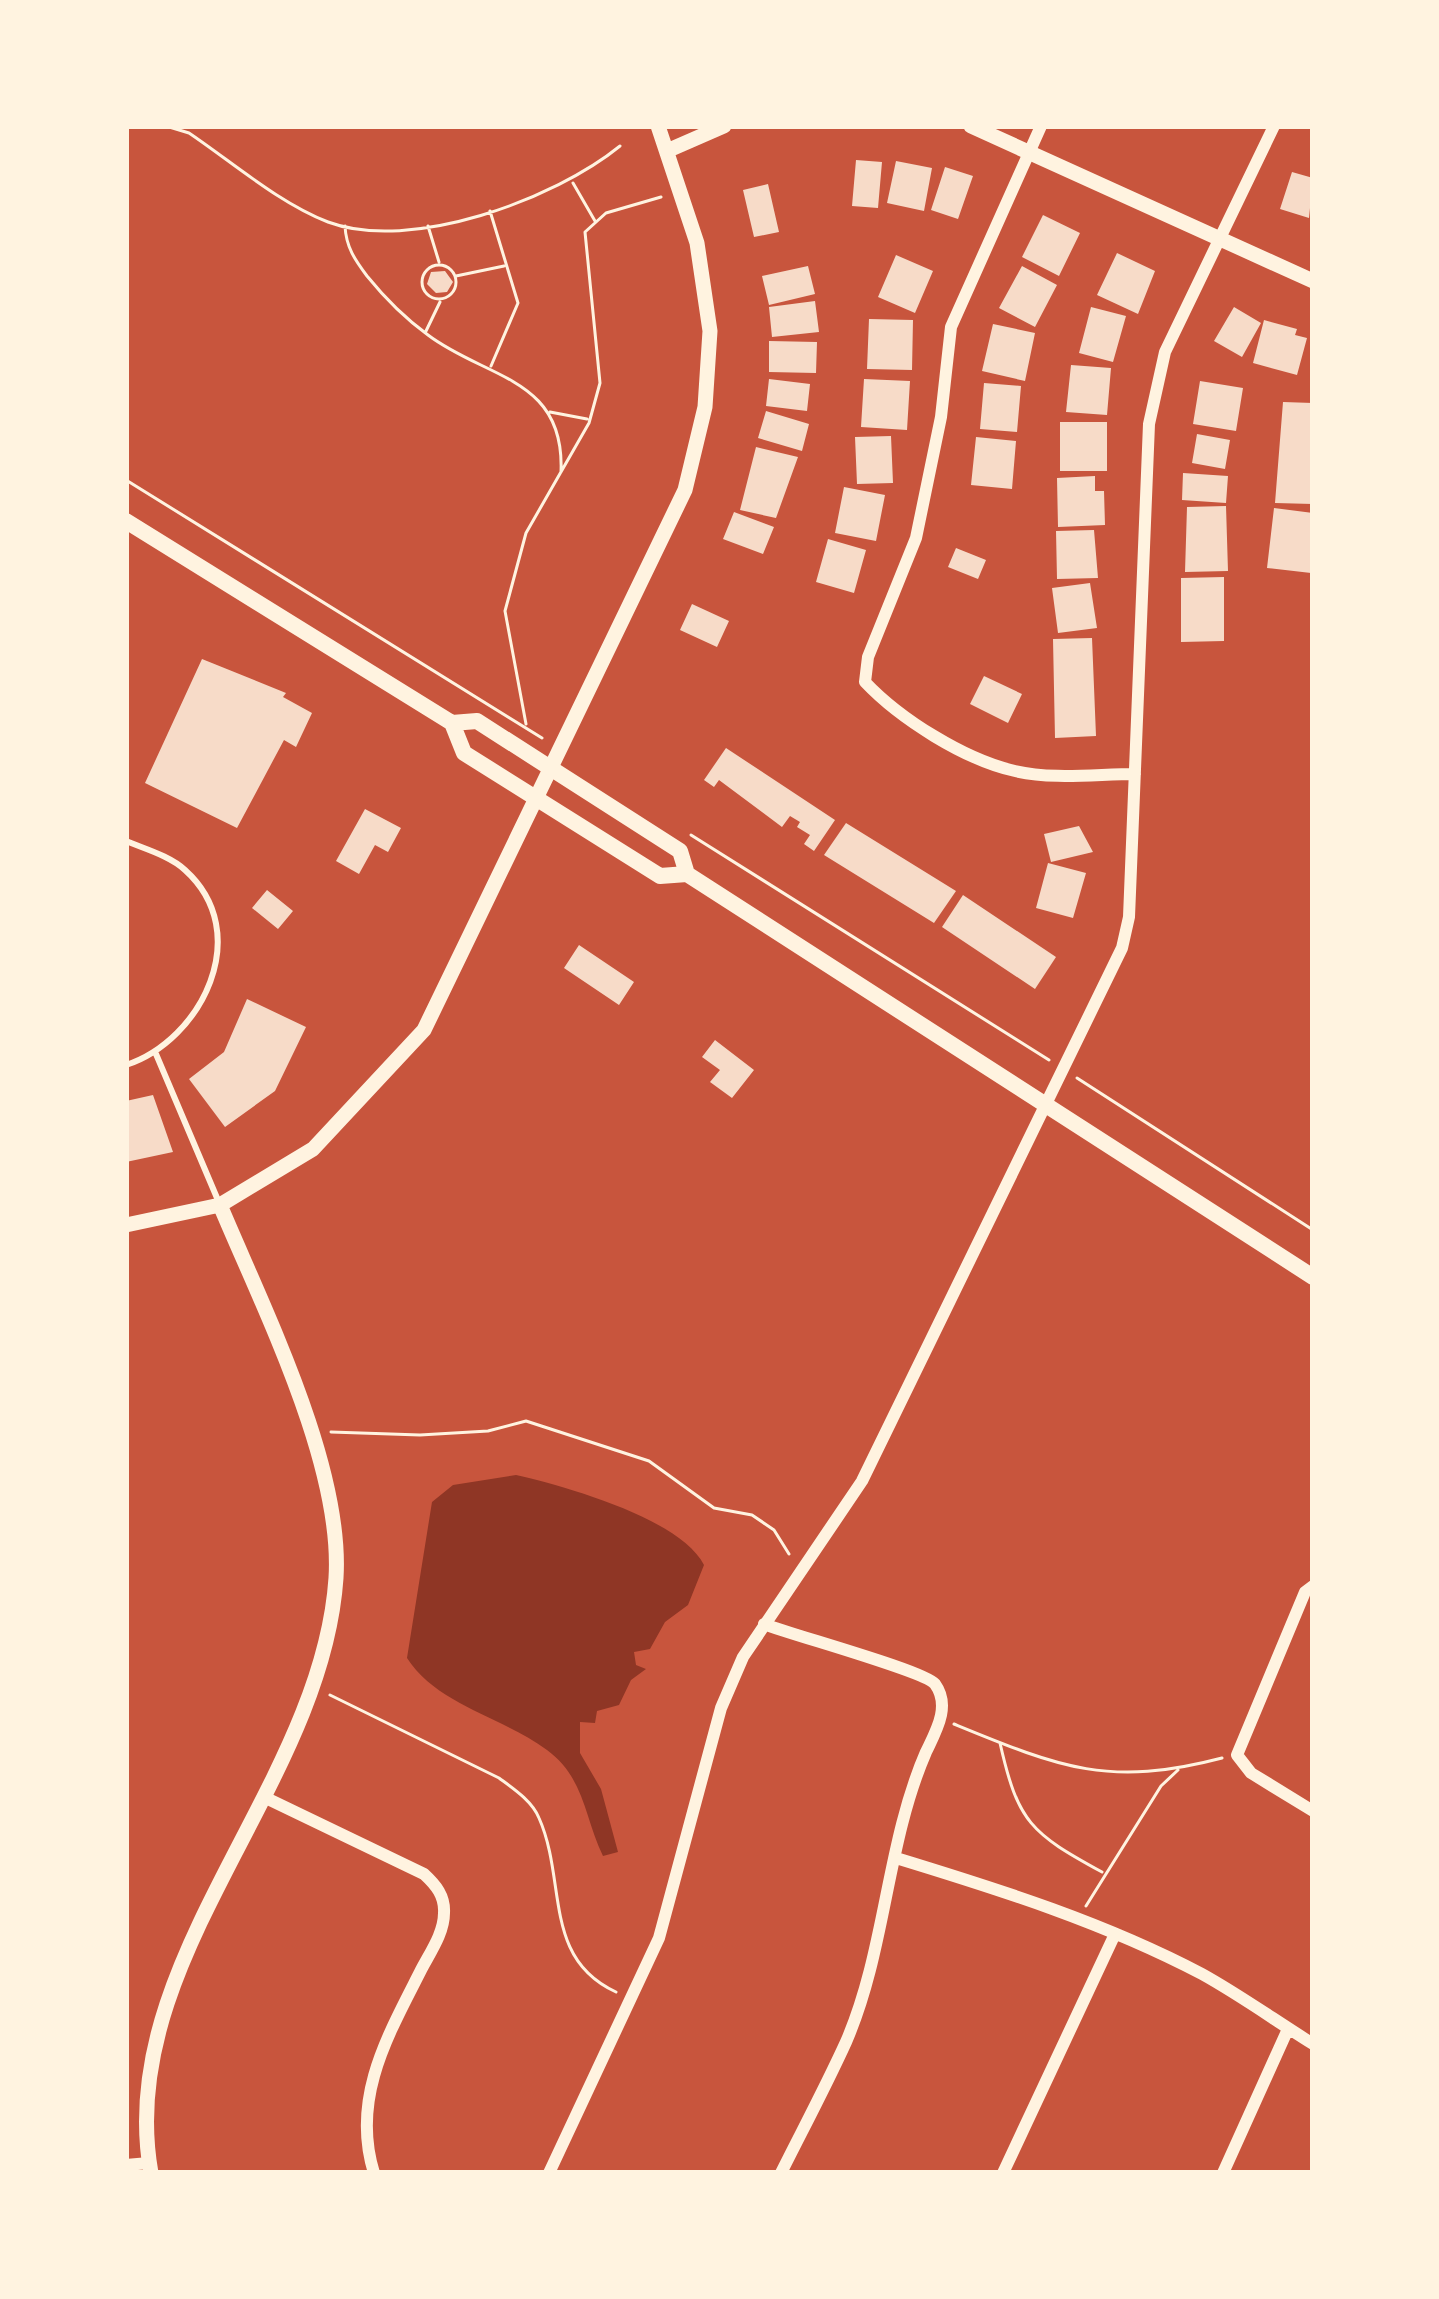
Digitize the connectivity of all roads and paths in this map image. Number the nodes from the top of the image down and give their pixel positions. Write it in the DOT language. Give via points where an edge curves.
graph roads {
  1 [pos="166,126"];
  2 [pos="658,126"];
  3 [pos="724,126"];
  4 [pos="971,126"];
  5 [pos="1041,126"];
  6 [pos="1274,126"];
  7 [pos="185,129"];
  8 [pos="620,146"];
  9 [pos="1030,149"];
  10 [pos="669,150"];
  11 [pos="572,181"];
  12 [pos="681,192"];
  13 [pos="490,209"];
  14 [pos="596,223"];
  15 [pos="428,224"];
  16 [pos="345,226"];
  17 [pos="1220,241"];
  18 [pos="440,264"];
  19 [pos="506,265"];
  20 [pos="456,277"];
  21 [pos="1313,281"];
  22 [pos="441,299"];
  23 [pos="426,333"];
  24 [pos="490,368"];
  25 [pos="548,412"];
  26 [pos="590,418"];
  27 [pos="560,474"];
  28 [pos="126,480"];
  29 [pos="126,521"];
  30 [pos="452,723"];
  31 [pos="526,725"];
  32 [pos="554,758"];
  33 [pos="1136,774"];
  34 [pos="535,798"];
  35 [pos="682,829"];
  36 [pos="126,841"];
  37 [pos="687,874"];
  38 [pos="156,1054"];
  39 [pos="126,1065"];
  40 [pos="1064,1070"];
  41 [pos="1047,1103"];
  42 [pos="220,1205"];
  43 [pos="126,1225"];
  44 [pos="1313,1230"];
  45 [pos="1313,1277"];
  46 [pos="311,1432"];
  47 [pos="800,1570"];
  48 [pos="1313,1586"];
  49 [pos="764,1624"];
  50 [pos="310,1685"];
  51 [pos="941,1719"];
  52 [pos="1000,1743"];
  53 [pos="1237,1754"];
  54 [pos="1180,1769"];
  55 [pos="266,1798"];
  56 [pos="1313,1811"];
  57 [pos="896,1858"];
  58 [pos="1103,1873"];
  59 [pos="1079,1918"];
  60 [pos="1115,1934"];
  61 [pos="634,2000"];
  62 [pos="1288,2029"];
  63 [pos="1313,2044"];
  64 [pos="126,2165"];
  65 [pos="150,2168"];
  66 [pos="374,2173"];
  67 [pos="549,2173"];
  68 [pos="781,2173"];
  69 [pos="1003,2173"];
  70 [pos="1223,2173"];
  1 -- 7 [label="path"];
  2 -- 10 [label="street"];
  3 -- 10 [label="street"];
  4 -- 9 [label="street"];
  5 -- 9 [label="street"];
  6 -- 17 [label="street"];
  7 -- 16 [label="path"];
  8 -- 11 [label="path"];
  9 -- 17 [label="street"];
  9 -- 33 [label="street" via="951,327 916,538 865,682 984,761 1030,774"];
  10 -- 12 [label="street"];
  11 -- 13 [label="path"];
  11 -- 14 [label="path"];
  12 -- 14 [label="path" via="605,213"];
  12 -- 32 [label="street" via="710,332 705,407 685,490"];
  13 -- 15 [label="path"];
  13 -- 19 [label="path"];
  14 -- 26 [label="path" via="585,232 600,383"];
  15 -- 16 [label="path"];
  15 -- 18 [label="path"];
  16 -- 23 [label="path" via="359,265"];
  17 -- 21 [label="street"];
  17 -- 33 [label="street" via="1165,352 1149,424"];
  18 -- 20 [label="path"];
  18 -- 22 [label="path" via="421,282"];
  19 -- 20 [label="path"];
  19 -- 24 [label="path" via="518,303"];
  20 -- 22 [label="path" via="452,294"];
  22 -- 23 [label="path"];
  23 -- 24 [label="path"];
  24 -- 25 [label="path"];
  25 -- 26 [label="path"];
  25 -- 27 [label="path" via="560,435"];
  26 -- 27 [label="path"];
  27 -- 31 [label="path" via="526,533 505,611"];
  28 -- 31 [label="path"];
  29 -- 30 [label="main road"];
  30 -- 32 [label="main road" via="478,721"];
  30 -- 34 [label="main road" via="464,753"];
  31 -- 32 [label="path"];
  32 -- 34 [label="street"];
  32 -- 37 [label="main road" via="680,851"];
  33 -- 40 [label="street" via="1130,917"];
  34 -- 37 [label="main road" via="660,876"];
  34 -- 42 [label="street" via="424,1030 313,1149"];
  35 -- 40 [label="path"];
  36 -- 38 [label="lane" via="190,874 218,938 203,1000"];
  37 -- 41 [label="main road"];
  38 -- 39 [label="lane"];
  38 -- 42 [label="lane"];
  40 -- 41 [label="street"];
  40 -- 44 [label="path"];
  41 -- 45 [label="main road"];
  41 -- 47 [label="street" via="908,1395 862,1481"];
  42 -- 43 [label="street"];
  42 -- 46 [label="street"];
  46 -- 47 [label="path" via="420,1435 526,1421 604,1442 649,1461 714,1508 752,1515 774,1530"];
  46 -- 50 [label="street" via="335,1535 336,1582"];
  47 -- 49 [label="street"];
  48 -- 53 [label="street"];
  49 -- 51 [label="street" via="932,1679"];
  49 -- 61 [label="street" via="721,1708 665,1919"];
  50 -- 55 [label="street"];
  50 -- 61 [label="path" via="522,1795 538,1814 560,1928 577,1964"];
  51 -- 52 [label="path"];
  51 -- 57 [label="street" via="914,1779"];
  52 -- 54 [label="path" via="1115,1776"];
  52 -- 58 [label="path" via="1014,1803 1048,1842"];
  53 -- 54 [label="path"];
  53 -- 56 [label="street" via="1251,1773"];
  54 -- 58 [label="path"];
  55 -- 65 [label="street" via="159,2019 150,2068"];
  55 -- 66 [label="street" via="424,1874 442,1895 442,1928 388,2033 366,2099"];
  57 -- 59 [label="street"];
  57 -- 68 [label="street" via="848,2039"];
  58 -- 59 [label="path"];
  59 -- 60 [label="street"];
  60 -- 62 [label="street" via="1203,1975"];
  60 -- 69 [label="street"];
  61 -- 67 [label="street"];
  62 -- 63 [label="street"];
  62 -- 70 [label="street"];
  64 -- 65 [label="street"];
}
